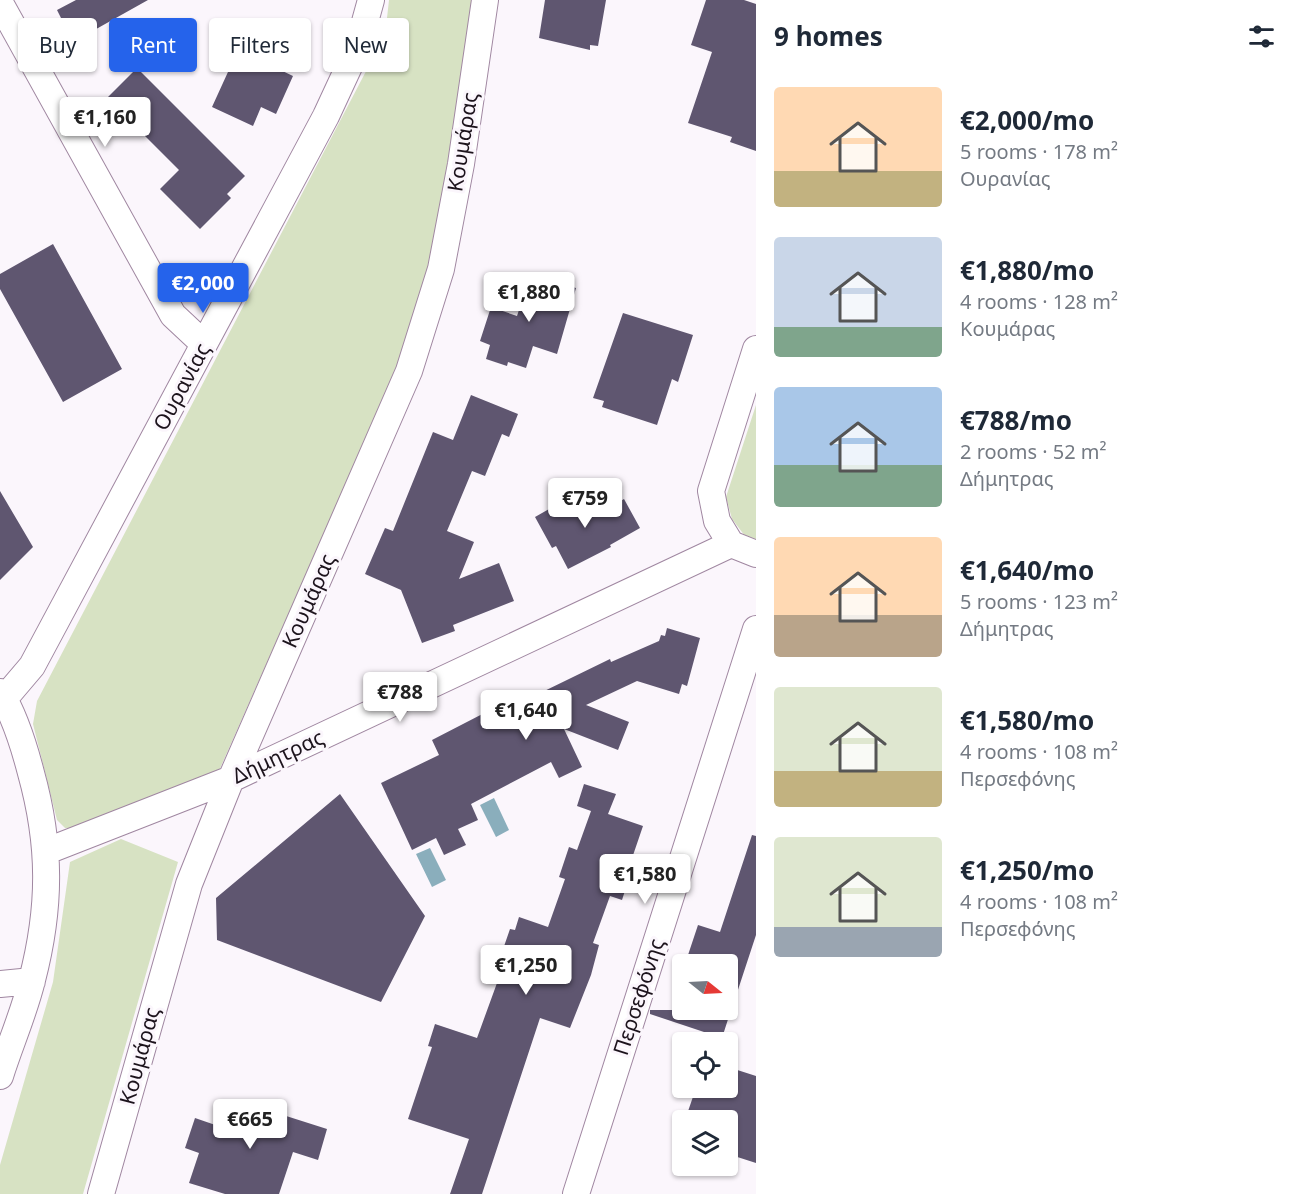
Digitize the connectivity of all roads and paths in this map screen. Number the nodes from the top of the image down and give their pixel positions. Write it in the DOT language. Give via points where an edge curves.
graph roads {
  1 [pos="371,0"];
  2 [pos="485,0"];
  3 [pos="0,3"];
  4 [pos="204,344"];
  5 [pos="756,349"];
  6 [pos="731,544"];
  7 [pos="756,554"];
  8 [pos="756,629"];
  9 [pos="2,695"];
  10 [pos="231,779"];
  11 [pos="47,851"];
  12 [pos="32,981"];
  13 [pos="0,984"];
  14 [pos="0,1076"];
  15 [pos="101,1194"];
  16 [pos="576,1194"];
  1 -- 4 [label="street, Ουρανίας" via="358,47 326,116"];
  2 -- 10 [label="street, Κουμάρας" via="441,268 409,371"];
  3 -- 4 [label="street" via="173,315"];
  4 -- 9 [label="street, Ουρανίας" via="32,666"];
  5 -- 6 [label="street" via="711,491 717,521"];
  6 -- 7 [label="street"];
  6 -- 10 [label="street, Δήμητρας"];
  8 -- 16 [label="street, Περσεφόνης"];
  9 -- 11 [label="street" via="27,759"];
  10 -- 11 [label="street, Δήμητρας"];
  10 -- 15 [label="street, Κουμάρας" via="189,884"];
  11 -- 12 [label="street" via="47,910"];
  12 -- 13 [label="street"];
  12 -- 14 [label="street"];
}
